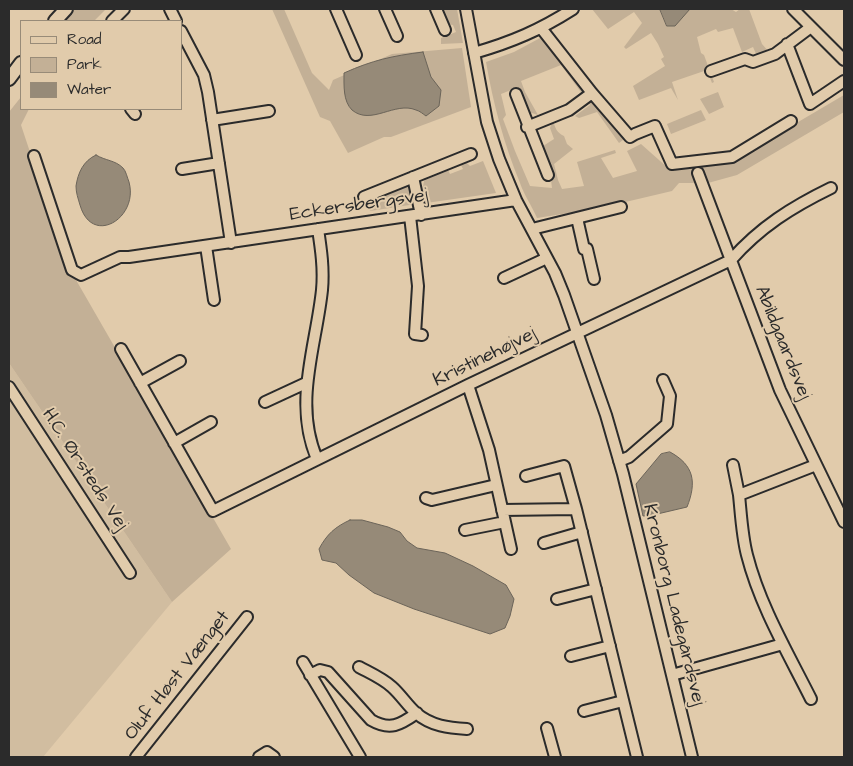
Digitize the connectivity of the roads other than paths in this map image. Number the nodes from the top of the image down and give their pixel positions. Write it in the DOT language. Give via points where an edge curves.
graph roads {
  1 [pos="66,9"];
  2 [pos="124,9"];
  3 [pos="336,9"];
  4 [pos="385,9"];
  5 [pos="436,9"];
  6 [pos="466,9"];
  7 [pos="573,9"];
  8 [pos="793,9"];
  9 [pos="56,20"];
  10 [pos="113,20"];
  11 [pos="811,27"];
  12 [pos="541,28"];
  13 [pos="445,30"];
  14 [pos="182,33"];
  15 [pos="396,36"];
  16 [pos="788,44"];
  17 [pos="474,53"];
  18 [pos="356,55"];
  19 [pos="844,60"];
  20 [pos="20,64"];
  21 [pos="711,70"];
  22 [pos="9,79"];
  23 [pos="844,81"];
  24 [pos="592,93"];
  25 [pos="516,94"];
  26 [pos="269,111"];
  27 [pos="212,120"];
  28 [pos="791,121"];
  29 [pos="528,126"];
  30 [pos="471,154"];
  31 [pos="34,156"];
  32 [pos="219,163"];
  33 [pos="182,169"];
  34 [pos="698,173"];
  35 [pos="548,175"];
  36 [pos="413,177"];
  37 [pos="831,188"];
  38 [pos="364,197"];
  39 [pos="516,200"];
  40 [pos="621,207"];
  41 [pos="416,216"];
  42 [pos="577,218"];
  43 [pos="318,229"];
  44 [pos="532,229"];
  45 [pos="231,243"];
  46 [pos="206,246"];
  47 [pos="547,258"];
  48 [pos="731,260"];
  49 [pos="504,278"];
  50 [pos="594,279"];
  51 [pos="214,300"];
  52 [pos="578,333"];
  53 [pos="422,335"];
  54 [pos="121,349"];
  55 [pos="180,360"];
  56 [pos="663,380"];
  57 [pos="140,383"];
  58 [pos="306,383"];
  59 [pos="468,385"];
  60 [pos="9,387"];
  61 [pos="265,402"];
  62 [pos="211,422"];
  63 [pos="174,443"];
  64 [pos="318,459"];
  65 [pos="620,461"];
  66 [pos="733,465"];
  67 [pos="816,465"];
  68 [pos="526,476"];
  69 [pos="496,485"];
  70 [pos="739,494"];
  71 [pos="426,498"];
  72 [pos="576,508"];
  73 [pos="502,510"];
  74 [pos="505,522"];
  75 [pos="844,522"];
  76 [pos="465,530"];
  77 [pos="582,532"];
  78 [pos="544,543"];
  79 [pos="511,549"];
  80 [pos="130,573"];
  81 [pos="596,589"];
  82 [pos="557,599"];
  83 [pos="247,617"];
  84 [pos="783,644"];
  85 [pos="610,646"];
  86 [pos="571,656"];
  87 [pos="303,662"];
  88 [pos="358,667"];
  89 [pos="310,675"];
  90 [pos="672,675"];
  91 [pos="811,699"];
  92 [pos="624,701"];
  93 [pos="584,711"];
  94 [pos="417,713"];
  95 [pos="547,728"];
  96 [pos="467,729"];
  97 [pos="136,757"];
  98 [pos="360,757"];
  99 [pos="555,757"];
  100 [pos="637,757"];
  101 [pos="692,757"];
  1 -- 9 [label="main road"];
  2 -- 10 [label="street"];
  3 -- 18 [label="street"];
  4 -- 15 [label="street"];
  5 -- 13 [label="street"];
  6 -- 17 [label="street, Kronborg Ladegårdsvej"];
  7 -- 12 [label="street"];
  8 -- 11 [label="street"];
  11 -- 16 [label="street"];
  11 -- 19 [label="street"];
  12 -- 17 [label="street" via="512,42"];
  12 -- 24 [label="street"];
  14 -- 27 [label="street" via="204,75"];
  16 -- 21 [label="street" via="775,54 753,62 745,58"];
  16 -- 23 [label="street" via="810,104"];
  17 -- 39 [label="street, Kronborg Ladegårdsvej" via="487,122 498,159"];
  20 -- 22 [label="main road"];
  24 -- 28 [label="street" via="630,137 655,126 672,164 732,157"];
  24 -- 29 [label="street" via="569,110"];
  25 -- 29 [label="street"];
  26 -- 27 [label="street"];
  27 -- 32 [label="street"];
  29 -- 35 [label="street"];
  30 -- 36 [label="street"];
  31 -- 46 [label="street, Eckersbergsvej" via="72,270 81,275 120,257"];
  32 -- 33 [label="street"];
  32 -- 45 [label="street"];
  34 -- 48 [label="street, Abildgaardsvej"];
  36 -- 38 [label="street"];
  36 -- 41 [label="street"];
  37 -- 48 [label="street, Kristinehøjvej" via="773,221 748,240"];
  39 -- 41 [label="street, Eckersbergsvej"];
  39 -- 44 [label="street, Kronborg Ladegårdsvej"];
  40 -- 42 [label="street"];
  41 -- 43 [label="street, Eckersbergsvej"];
  41 -- 53 [label="street" via="418,286 415,334"];
  42 -- 44 [label="street"];
  42 -- 50 [label="street"];
  43 -- 45 [label="street, Eckersbergsvej"];
  43 -- 58 [label="street" via="322,288"];
  44 -- 47 [label="street, Kronborg Ladegårdsvej"];
  45 -- 46 [label="street, Eckersbergsvej"];
  46 -- 51 [label="street"];
  47 -- 49 [label="street"];
  47 -- 52 [label="street, Kronborg Ladegårdsvej"];
  48 -- 52 [label="street, Kristinehøjvej"];
  48 -- 67 [label="street, Abildgaardsvej" via="780,390"];
  52 -- 59 [label="street, Kristinehøjvej"];
  52 -- 65 [label="street, Kronborg Ladegårdsvej"];
  54 -- 57 [label="street, Kristinehøjvej"];
  55 -- 57 [label="street"];
  56 -- 65 [label="street" via="670,396 667,424 629,458"];
  57 -- 63 [label="street, Kristinehøjvej"];
  58 -- 61 [label="street"];
  58 -- 64 [label="street" via="308,429"];
  59 -- 64 [label="street, Kristinehøjvej"];
  59 -- 69 [label="street" via="489,450"];
  60 -- 80 [label="street, H.C. Ørsteds Vej"];
  62 -- 63 [label="street"];
  63 -- 64 [label="street, Kristinehøjvej" via="213,511"];
  65 -- 90 [label="street, Kronborg Ladegårdsvej"];
  66 -- 70 [label="street"];
  67 -- 70 [label="street"];
  67 -- 75 [label="street, Abildgaardsvej"];
  68 -- 72 [label="street" via="564,466"];
  69 -- 71 [label="street" via="432,500"];
  69 -- 73 [label="street"];
  70 -- 84 [label="street" via="746,554"];
  72 -- 73 [label="street"];
  72 -- 77 [label="street"];
  73 -- 74 [label="street"];
  74 -- 76 [label="street"];
  74 -- 79 [label="street"];
  77 -- 78 [label="street"];
  77 -- 81 [label="street"];
  81 -- 82 [label="street"];
  81 -- 85 [label="street"];
  83 -- 97 [label="street, Oluf Høst Vænget"];
  84 -- 90 [label="street"];
  84 -- 91 [label="street"];
  85 -- 86 [label="street"];
  85 -- 92 [label="street"];
  87 -- 89 [label="street"];
  88 -- 94 [label="street" via="392,687"];
  89 -- 94 [label="street" via="320,670 328,672 371,720 380,725 398,725"];
  89 -- 98 [label="street"];
  90 -- 101 [label="street, Kronborg Ladegårdsvej"];
  92 -- 93 [label="street"];
  92 -- 100 [label="street"];
  94 -- 96 [label="street" via="434,724"];
  95 -- 99 [label="street"];
}
